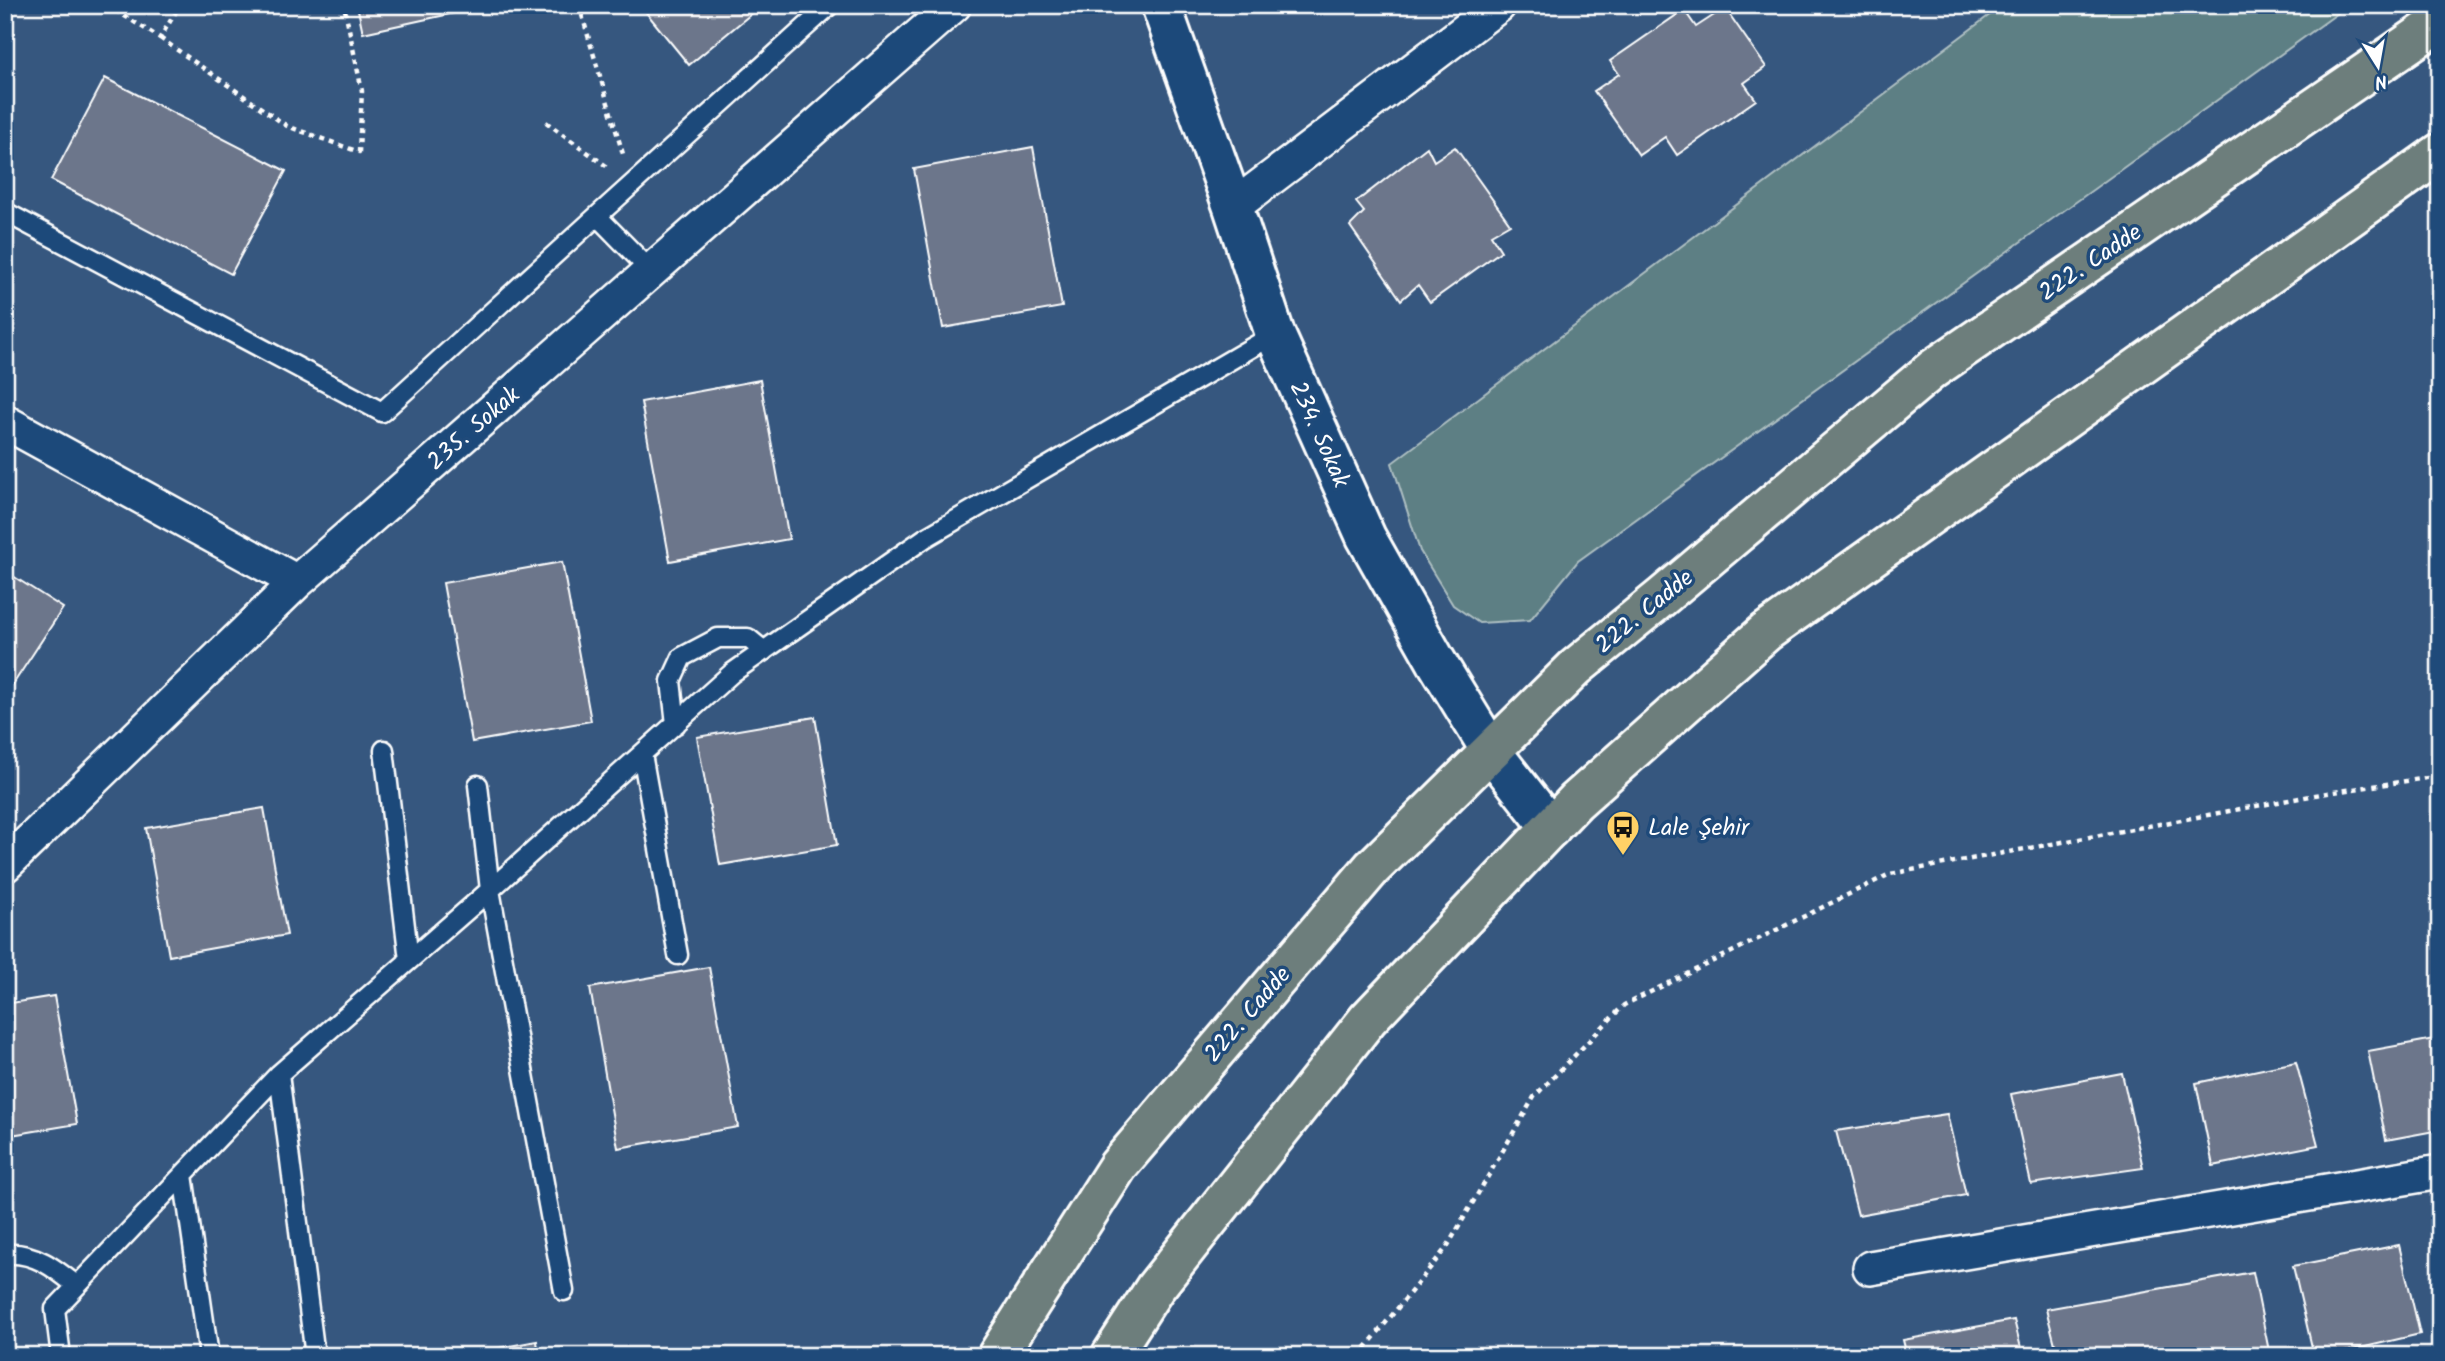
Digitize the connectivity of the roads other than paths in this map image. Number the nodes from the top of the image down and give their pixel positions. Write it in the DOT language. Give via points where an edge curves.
graph roads {
  1 [pos="830,5"];
  2 [pos="954,5"];
  3 [pos="1161,5"];
  4 [pos="1499,5"];
  5 [pos="2440,22"];
  6 [pos="2440,153"];
  7 [pos="1233,207"];
  8 [pos="5,212"];
  9 [pos="597,216"];
  10 [pos="651,271"];
  11 [pos="1275,334"];
  12 [pos="5,422"];
  13 [pos="297,582"];
  14 [pos="764,651"];
  15 [pos="676,724"];
  16 [pos="384,750"];
  17 [pos="1491,751"];
  18 [pos="642,754"];
  19 [pos="478,785"];
  20 [pos="1551,828"];
  21 [pos="5,865"];
  22 [pos="490,890"];
  23 [pos="678,955"];
  24 [pos="409,960"];
  25 [pos="279,1074"];
  26 [pos="2440,1172"];
  27 [pos="183,1175"];
  28 [pos="5,1254"];
  29 [pos="1870,1268"];
  30 [pos="77,1286"];
  31 [pos="564,1291"];
  32 [pos="61,1356"];
  33 [pos="209,1356"];
  34 [pos="314,1356"];
  35 [pos="997,1356"];
  36 [pos="1111,1356"];
  1 -- 9 [label="lane"];
  2 -- 10 [label="street, 235. Sokak"];
  3 -- 7 [label="street, 234. Sokak"];
  4 -- 7 [label="street"];
  5 -- 17 [label="main road, 222. Cadde" via="1933,369 1576,667"];
  6 -- 20 [label="main road" via="1766,632"];
  7 -- 11 [label="street, 234. Sokak"];
  8 -- 9 [label="lane" via="382,412"];
  9 -- 10 [label="lane"];
  10 -- 13 [label="street, 235. Sokak"];
  11 -- 14 [label="lane" via="925,538"];
  11 -- 17 [label="street, 234. Sokak" via="1366,537"];
  12 -- 13 [label="street"];
  13 -- 21 [label="street, 235. Sokak"];
  14 -- 15 [label="lane"];
  14 -- 15 [label="lane" via="748,638 719,638 682,657 671,681"];
  15 -- 18 [label="lane"];
  16 -- 24 [label="lane"];
  17 -- 20 [label="street, 234. Sokak"];
  17 -- 35 [label="main road, 222. Cadde" via="1373,868 1118,1166"];
  18 -- 22 [label="lane"];
  18 -- 23 [label="lane"];
  19 -- 22 [label="lane"];
  20 -- 36 [label="main road" via="1368,1019 1155,1288"];
  22 -- 24 [label="lane"];
  22 -- 31 [label="lane"];
  24 -- 25 [label="lane"];
  25 -- 27 [label="lane"];
  25 -- 34 [label="lane"];
  26 -- 29 [label="street"];
  27 -- 30 [label="lane"];
  27 -- 33 [label="lane"];
  28 -- 30 [label="lane" via="20,1253 50,1265"];
  30 -- 32 [label="lane" via="55,1309"];
}
